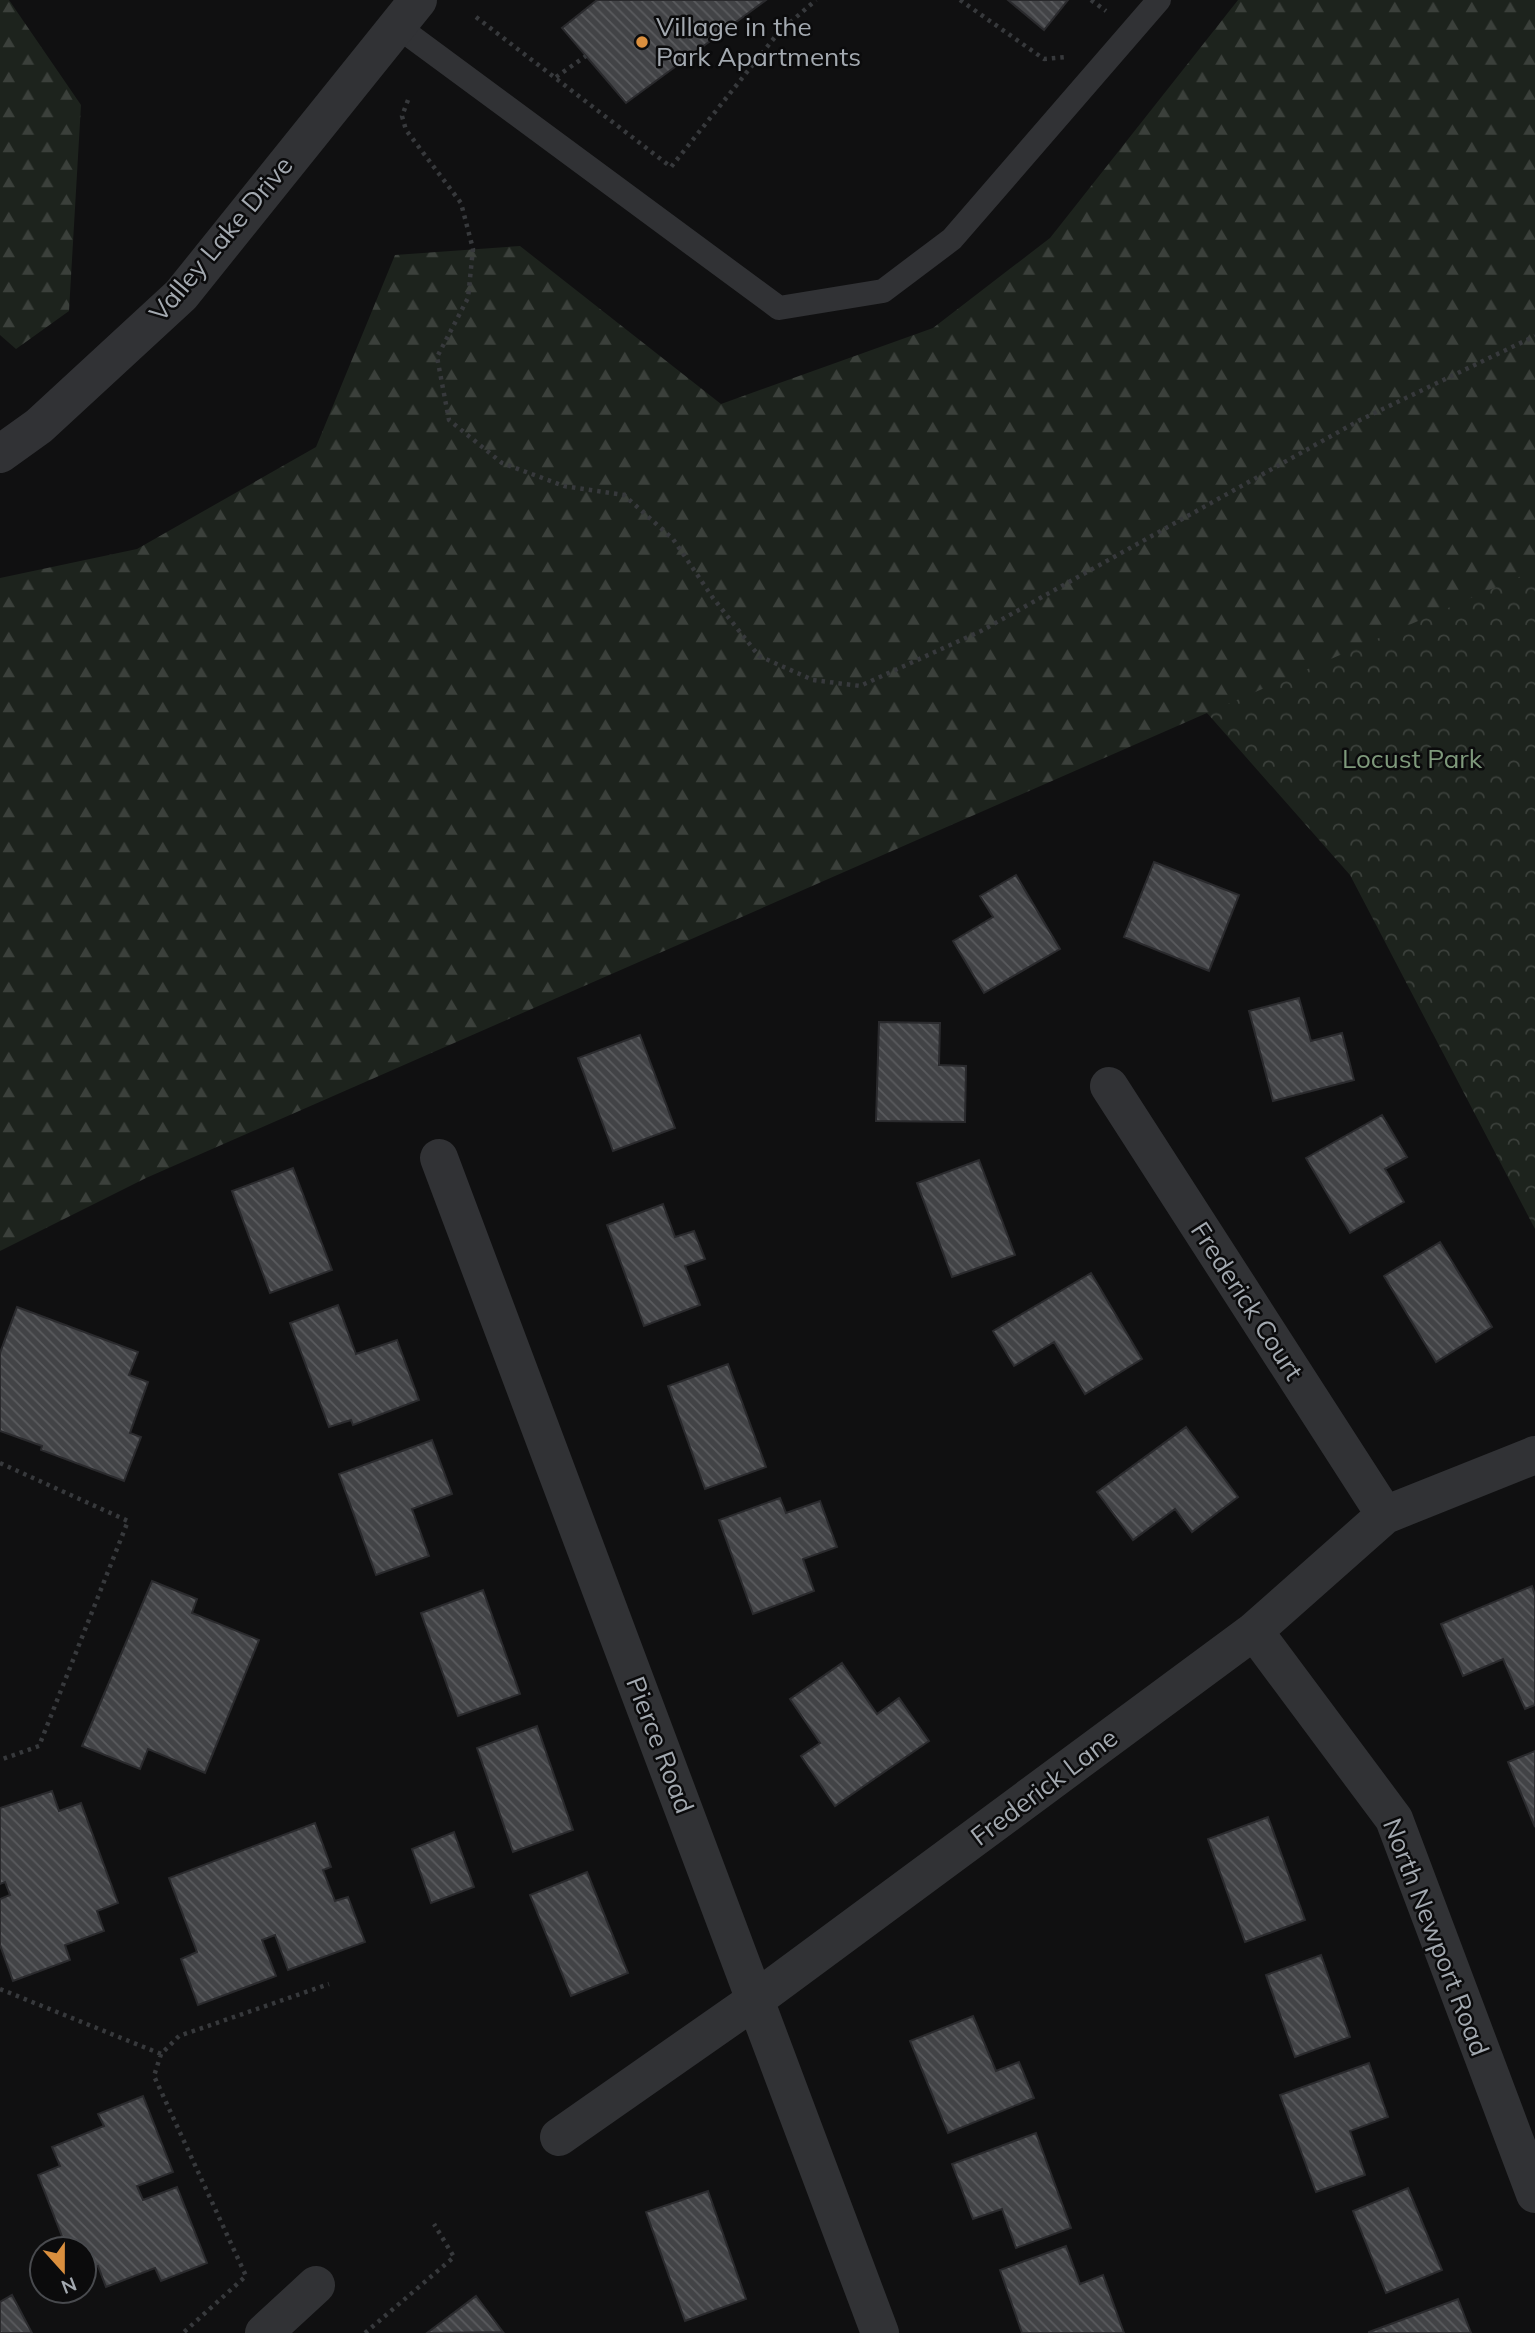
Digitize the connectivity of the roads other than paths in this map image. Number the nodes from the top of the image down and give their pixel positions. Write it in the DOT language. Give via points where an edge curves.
graph roads {
  1 [pos="1159,0"];
  2 [pos="407,13"];
  3 [pos="0,454"];
  4 [pos="1109,1086"];
  5 [pos="439,1158"];
  6 [pos="1535,1455"];
  7 [pos="1385,1515"];
  8 [pos="1254,1631"];
  9 [pos="755,2000"];
  10 [pos="559,2137"];
  11 [pos="1535,2194"];
  12 [pos="316,2285"];
  13 [pos="264,2333"];
  14 [pos="880,2333"];
  1 -- 2 [label="lane" via="952,239 883,291 779,308"];
  2 -- 3 [label="street, Valley Lake Drive" via="181,295 39,426"];
  4 -- 7 [label="street, Frederick Court"];
  5 -- 9 [label="street, Pierce Road"];
  6 -- 7 [label="street, Frederick Lane"];
  7 -- 8 [label="street, Frederick Lane"];
  8 -- 9 [label="street, Frederick Lane"];
  8 -- 11 [label="street, North Newport Road" via="1394,1819"];
  9 -- 10 [label="street, Frederick Lane"];
  9 -- 14 [label="street, Pierce Road"];
  12 -- 13 [label="street"];
}
